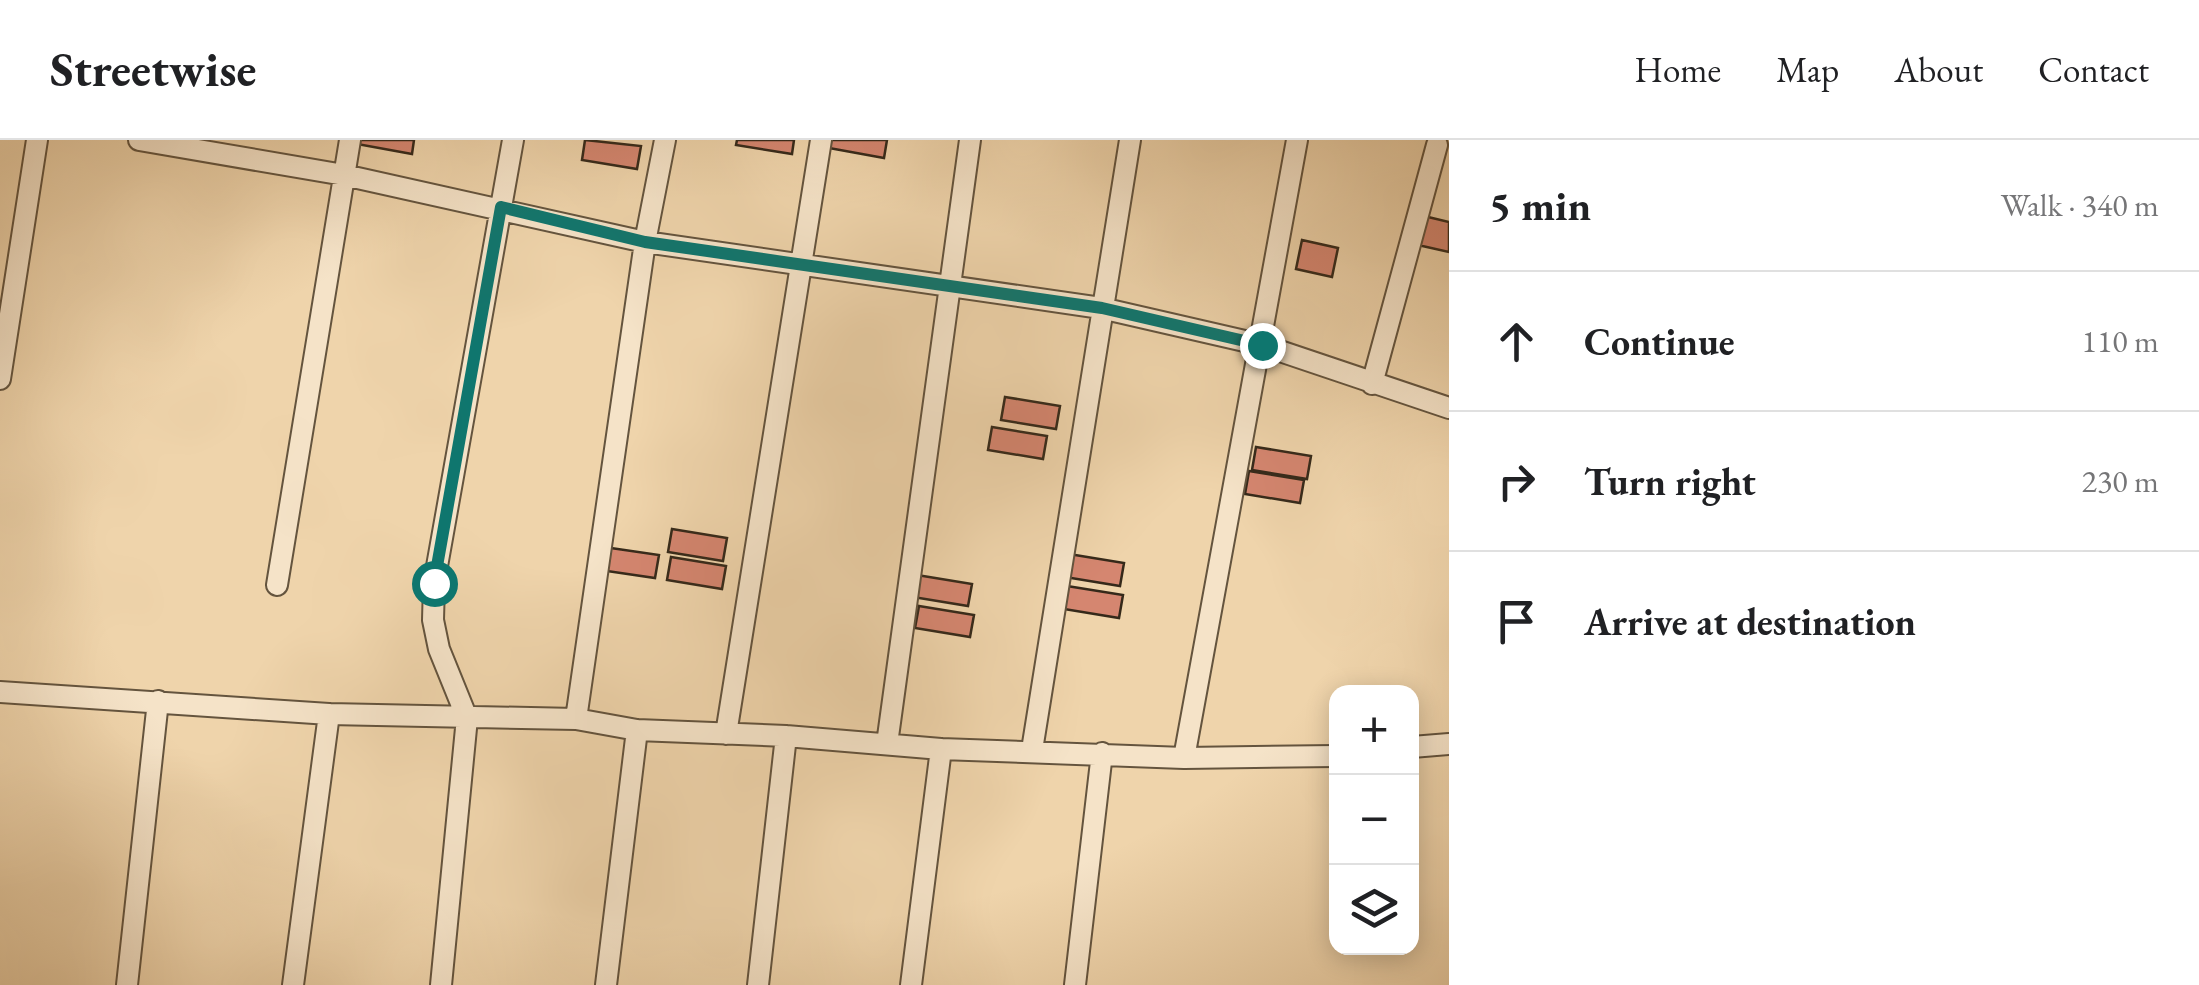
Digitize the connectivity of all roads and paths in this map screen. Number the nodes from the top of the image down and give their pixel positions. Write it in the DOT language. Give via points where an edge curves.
graph roads {
  1 [pos="37,140"];
  2 [pos="138,140"];
  3 [pos="350,140"];
  4 [pos="513,140"];
  5 [pos="665,140"];
  6 [pos="821,140"];
  7 [pos="970,140"];
  8 [pos="1130,140"];
  9 [pos="1297,140"];
  10 [pos="1436,145"];
  11 [pos="344,175"];
  12 [pos="501,207"];
  13 [pos="645,242"];
  14 [pos="798,267"];
  15 [pos="950,285"];
  16 [pos="1102,308"];
  17 [pos="1262,345"];
  18 [pos="0,380"];
  19 [pos="1372,384"];
  20 [pos="1449,408"];
  21 [pos="277,585"];
  22 [pos="0,692"];
  23 [pos="158,701"];
  24 [pos="329,714"];
  25 [pos="467,718"];
  26 [pos="576,719"];
  27 [pos="637,730"];
  28 [pos="726,734"];
  29 [pos="786,736"];
  30 [pos="886,744"];
  31 [pos="1449,744"];
  32 [pos="1419,746"];
  33 [pos="941,749"];
  34 [pos="1032,750"];
  35 [pos="1102,754"];
  36 [pos="1329,756"];
  37 [pos="1184,758"];
  38 [pos="127,985"];
  39 [pos="293,985"];
  40 [pos="441,985"];
  41 [pos="606,985"];
  42 [pos="758,985"];
  43 [pos="912,985"];
  44 [pos="1075,985"];
  1 -- 18 [label="street"];
  2 -- 11 [label="street"];
  3 -- 11 [label="street"];
  4 -- 12 [label="street"];
  5 -- 13 [label="street"];
  6 -- 14 [label="street"];
  7 -- 15 [label="street"];
  8 -- 16 [label="street"];
  9 -- 17 [label="street"];
  10 -- 19 [label="street"];
  11 -- 12 [label="street"];
  11 -- 21 [label="street"];
  12 -- 13 [label="street"];
  12 -- 25 [label="street" via="434,583 439,649"];
  13 -- 14 [label="street"];
  13 -- 26 [label="street"];
  14 -- 15 [label="street"];
  14 -- 28 [label="street"];
  15 -- 16 [label="street"];
  15 -- 30 [label="street"];
  16 -- 17 [label="street"];
  16 -- 34 [label="street"];
  17 -- 19 [label="street"];
  17 -- 37 [label="street"];
  19 -- 20 [label="street"];
  22 -- 23 [label="street"];
  23 -- 24 [label="street"];
  23 -- 38 [label="street"];
  24 -- 25 [label="street"];
  24 -- 39 [label="street"];
  25 -- 26 [label="street"];
  25 -- 40 [label="street"];
  26 -- 27 [label="street"];
  27 -- 28 [label="street"];
  27 -- 41 [label="street"];
  28 -- 29 [label="street"];
  29 -- 30 [label="street"];
  29 -- 42 [label="street"];
  30 -- 33 [label="street"];
  31 -- 32 [label="street"];
  33 -- 34 [label="street"];
  33 -- 43 [label="street"];
  34 -- 35 [label="street"];
  35 -- 37 [label="street"];
  35 -- 44 [label="street"];
  36 -- 37 [label="street"];
}
